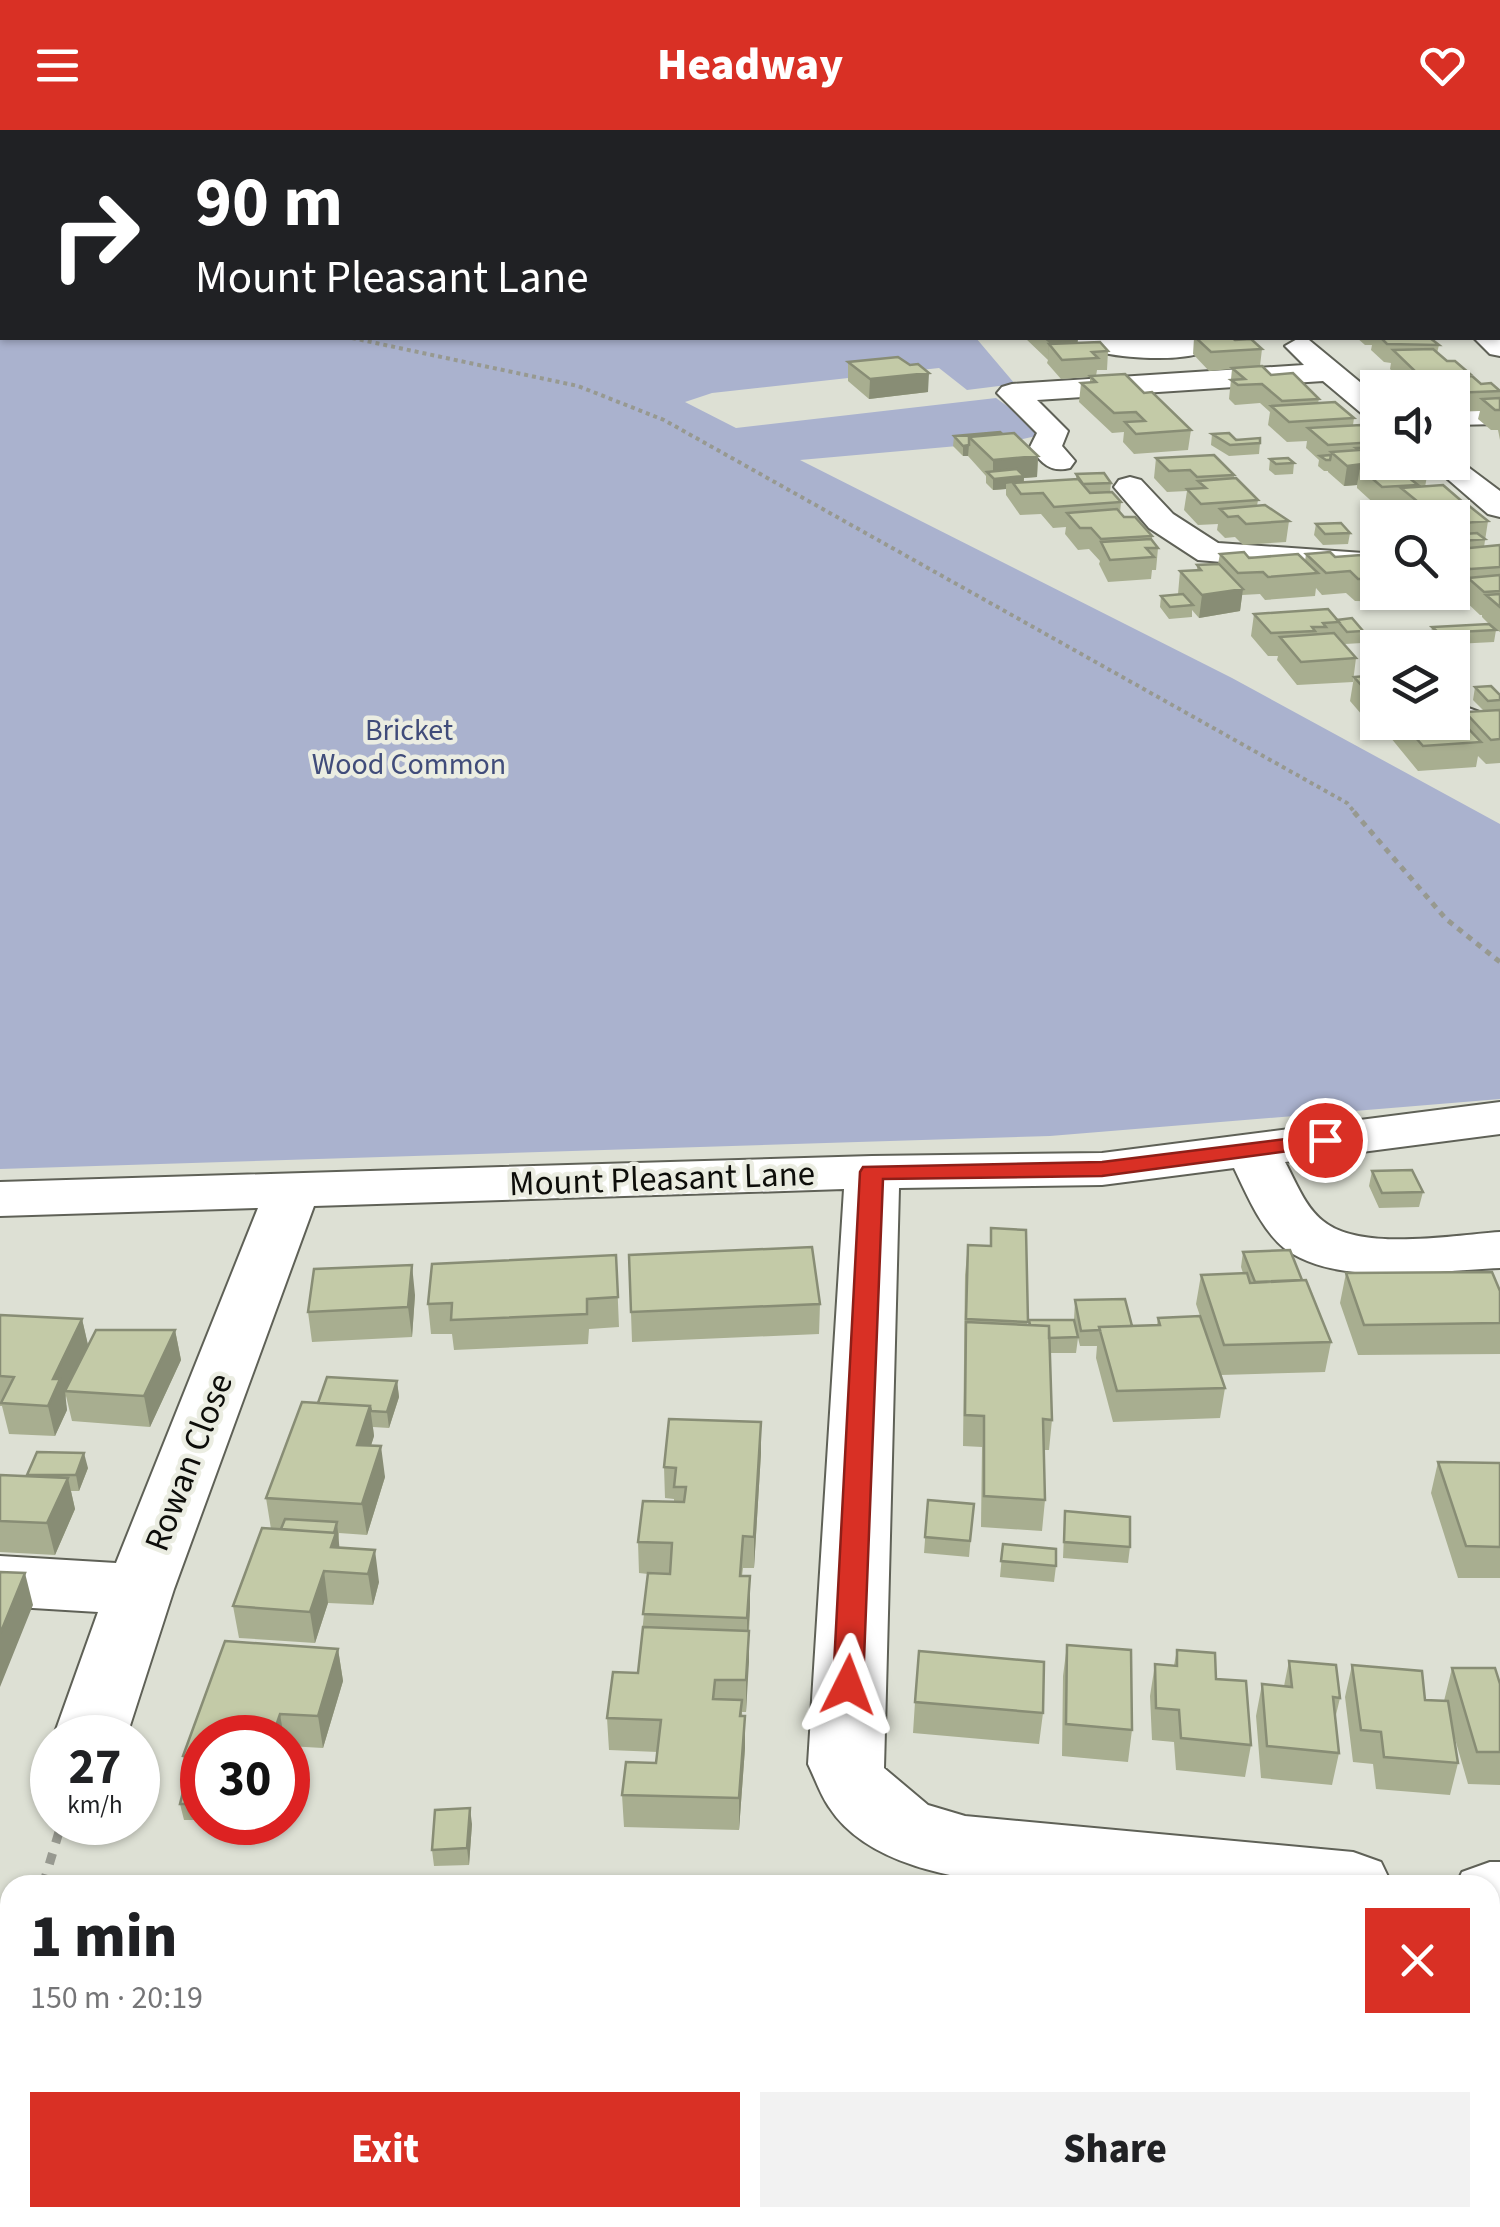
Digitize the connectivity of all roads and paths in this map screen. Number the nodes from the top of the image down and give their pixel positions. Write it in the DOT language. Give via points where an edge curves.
graph roads {
  1 [pos="361,340"];
  2 [pos="1086,340"];
  3 [pos="1287,341"];
  4 [pos="1224,346"];
  5 [pos="1328,372"];
  6 [pos="1360,398"];
  7 [pos="1500,414"];
  8 [pos="1470,415"];
  9 [pos="1059,460"];
  10 [pos="1465,480"];
  11 [pos="1130,487"];
  12 [pos="1500,507"];
  13 [pos="1360,564"];
  14 [pos="1470,722"];
  15 [pos="1500,726"];
  16 [pos="1500,962"];
  17 [pos="1500,1118"];
  18 [pos="1252,1150"];
  19 [pos="872,1172"];
  20 [pos="293,1189"];
  21 [pos="0,1199"];
  22 [pos="1500,1250"];
  23 [pos="0,1581"];
  24 [pos="140,1589"];
  25 [pos="97,1715"];
  26 [pos="55,1845"];
  27 [pos="47,1875"];
  28 [pos="1248,1875"];
  1 -- 16 [label="path" via="578,386 664,420 1347,802 1446,919"];
  2 -- 4 [label="street" via="1131,349"];
  3 -- 5 [label="street"];
  5 -- 6 [label="street"];
  5 -- 9 [label="street" via="1012,394 1053,430 1046,447"];
  7 -- 8 [label="street"];
  10 -- 12 [label="street"];
  11 -- 13 [label="street" via="1160,521 1210,553"];
  14 -- 15 [label="street"];
  17 -- 18 [label="street, Mount Pleasant Lane"];
  18 -- 19 [label="street, Mount Pleasant Lane" via="1102,1169"];
  18 -- 22 [label="street" via="1295,1225 1326,1248 1352,1254"];
  19 -- 20 [label="street, Mount Pleasant Lane"];
  19 -- 28 [label="street" via="845,1764 857,1789 902,1828 965,1848"];
  20 -- 21 [label="street, Mount Pleasant Lane"];
  20 -- 24 [label="street, Rowan Close"];
  23 -- 24 [label="street"];
  24 -- 25 [label="street, Rowan Close"];
  26 -- 27 [label="path"];
}
